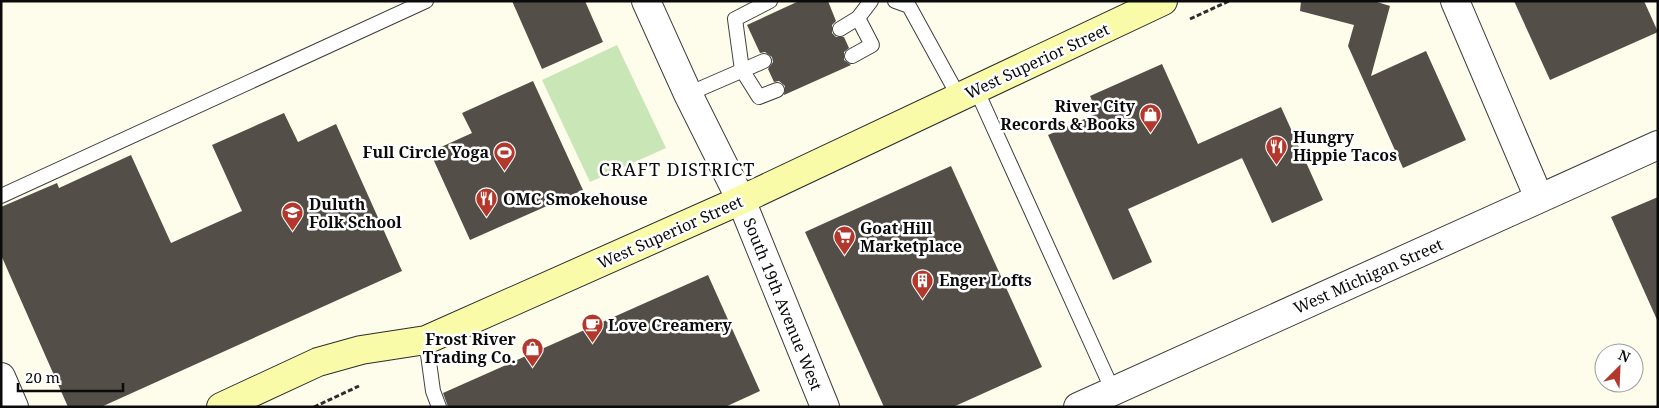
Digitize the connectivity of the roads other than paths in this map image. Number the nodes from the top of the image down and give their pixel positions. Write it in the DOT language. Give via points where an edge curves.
graph roads {
  1 [pos="426,1"];
  2 [pos="646,1"];
  3 [pos="770,1"];
  4 [pos="871,1"];
  5 [pos="895,1"];
  6 [pos="1163,1"];
  7 [pos="1455,1"];
  8 [pos="858,18"];
  9 [pos="840,29"];
  10 [pos="852,56"];
  11 [pos="764,61"];
  12 [pos="742,70"];
  13 [pos="777,90"];
  14 [pos="968,93"];
  15 [pos="688,94"];
  16 [pos="1658,145"];
  17 [pos="1,196"];
  18 [pos="1539,198"];
  19 [pos="740,200"];
  20 [pos="426,340"];
  21 [pos="1,377"];
  22 [pos="1112,391"];
  23 [pos="14,407"];
  24 [pos="221,407"];
  25 [pos="439,407"];
  26 [pos="825,407"];
  27 [pos="1078,407"];
  1 -- 17 [label="lane"];
  2 -- 15 [label="street, South 19th Avenue West"];
  3 -- 12 [label="lane" via="735,18"];
  4 -- 8 [label="lane"];
  5 -- 14 [label="lane" via="909,6"];
  6 -- 14 [label="street, West Superior Street"];
  7 -- 18 [label="street"];
  8 -- 9 [label="lane"];
  8 -- 10 [label="lane" via="872,45"];
  11 -- 12 [label="lane"];
  12 -- 13 [label="lane" via="759,97"];
  12 -- 15 [label="lane"];
  14 -- 19 [label="street, West Superior Street"];
  14 -- 22 [label="lane"];
  15 -- 19 [label="street, South 19th Avenue West"];
  16 -- 18 [label="street, West Michigan Street"];
  18 -- 22 [label="street, West Michigan Street"];
  19 -- 20 [label="street, West Superior Street"];
  19 -- 26 [label="street, South 19th Avenue West"];
  20 -- 24 [label="street, West Superior Street" via="361,350 318,362"];
  20 -- 25 [label="lane" via="433,391"];
  21 -- 23 [label="street"];
  22 -- 27 [label="street, West Michigan Street"];
}
